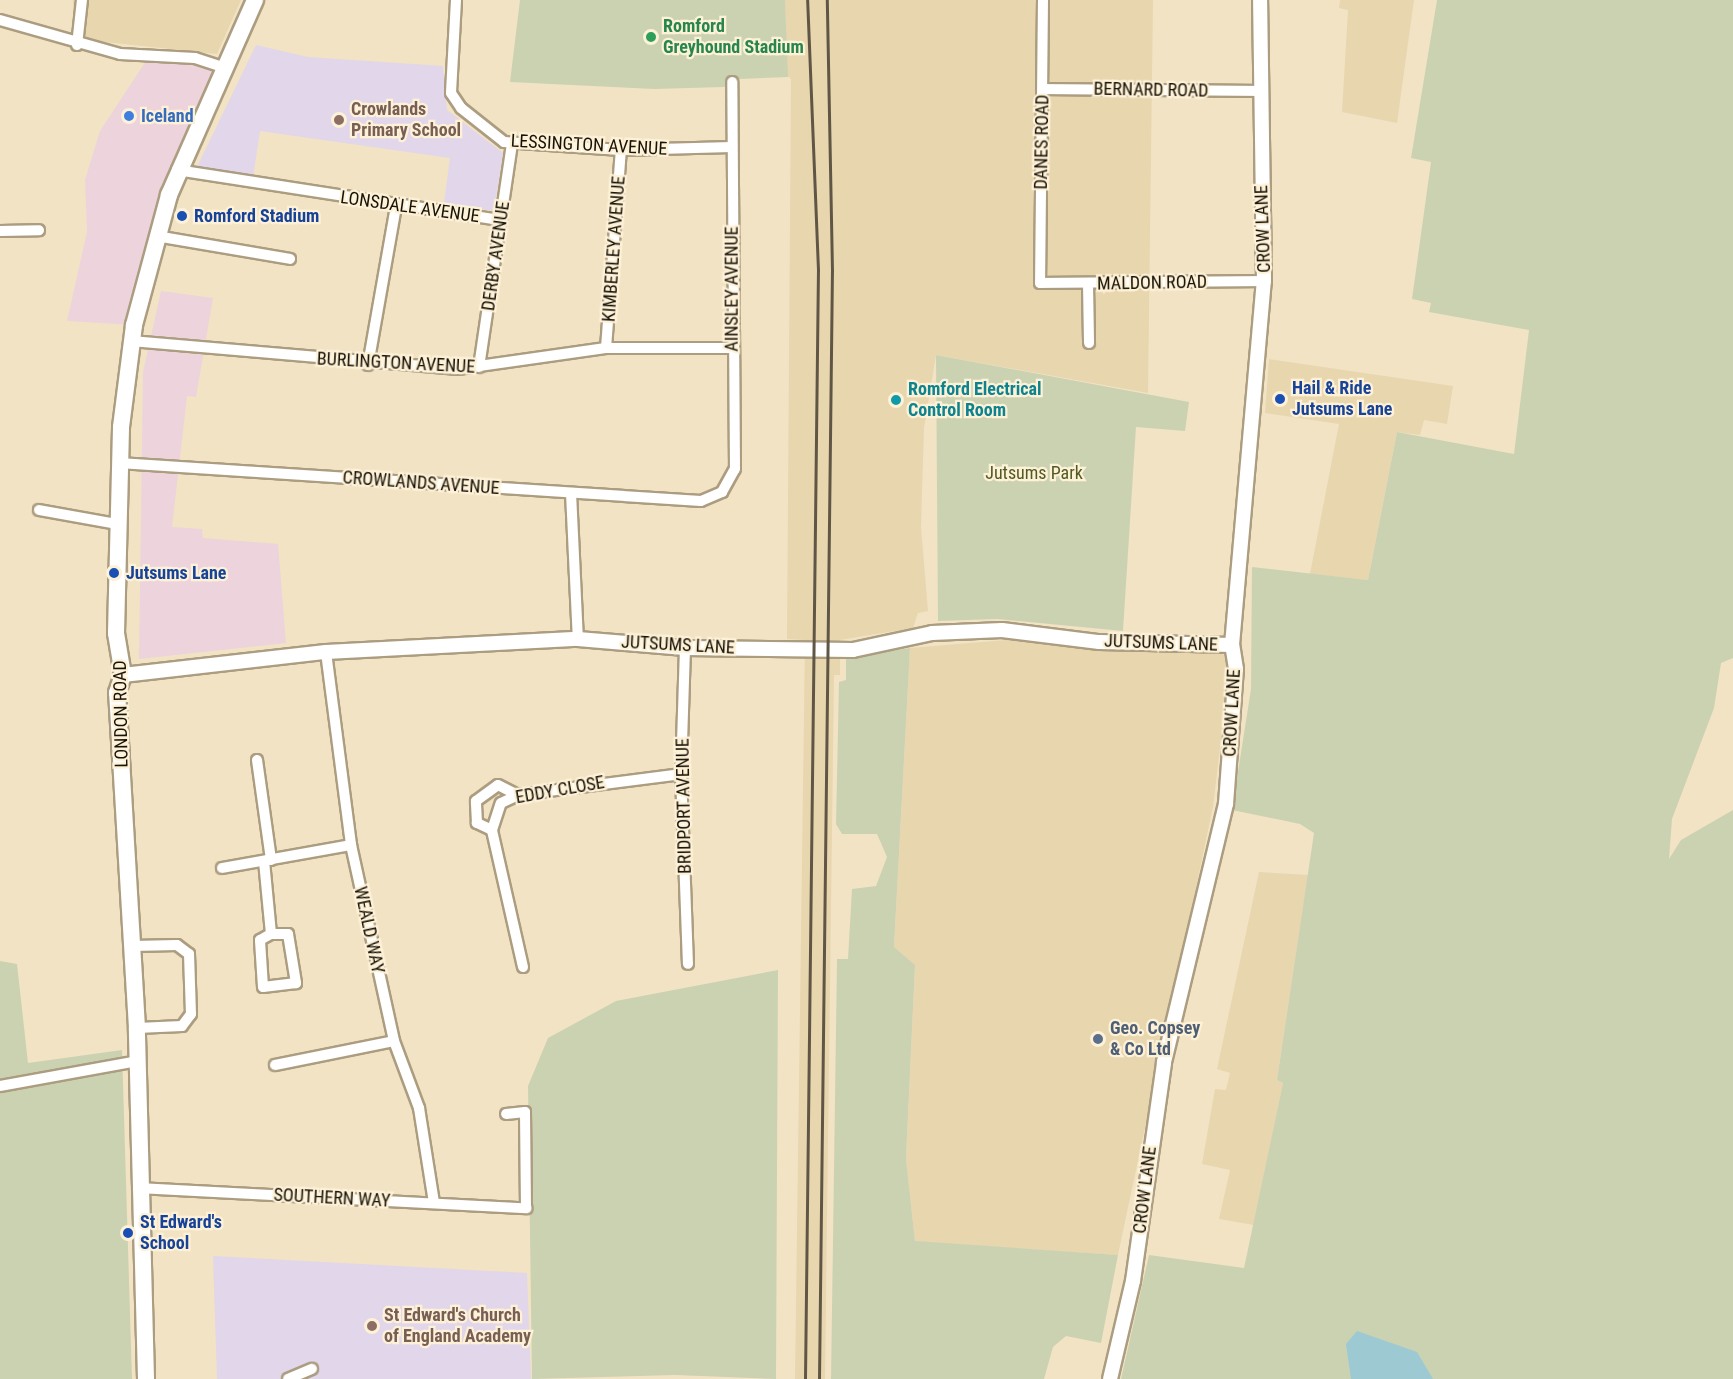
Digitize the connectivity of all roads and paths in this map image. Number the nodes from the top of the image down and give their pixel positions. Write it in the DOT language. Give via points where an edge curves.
graph roads {
  1 [pos="82,0"];
  2 [pos="255,0"];
  3 [pos="456,0"];
  4 [pos="1043,0"];
  5 [pos="1260,0"];
  6 [pos="0,20"];
  7 [pos="77,45"];
  8 [pos="223,67"];
  9 [pos="732,82"];
  10 [pos="1043,88"];
  11 [pos="1260,91"];
  12 [pos="512,144"];
  13 [pos="732,147"];
  14 [pos="621,150"];
  15 [pos="177,170"];
  16 [pos="396,206"];
  17 [pos="501,220"];
  18 [pos="39,230"];
  19 [pos="0,231"];
  20 [pos="156,236"];
  21 [pos="290,259"];
  22 [pos="1264,281"];
  23 [pos="1040,283"];
  24 [pos="1089,284"];
  25 [pos="131,341"];
  26 [pos="1089,343"];
  27 [pos="606,348"];
  28 [pos="732,348"];
  29 [pos="368,365"];
  30 [pos="479,368"];
  31 [pos="119,464"];
  32 [pos="722,492"];
  33 [pos="571,493"];
  34 [pos="39,510"];
  35 [pos="117,525"];
  36 [pos="578,639"];
  37 [pos="1232,645"];
  38 [pos="685,648"];
  39 [pos="326,652"];
  40 [pos="123,675"];
  41 [pos="258,760"];
  42 [pos="681,774"];
  43 [pos="518,795"];
  44 [pos="492,830"];
  45 [pos="351,845"];
  46 [pos="268,860"];
  47 [pos="222,868"];
  48 [pos="272,934"];
  49 [pos="134,946"];
  50 [pos="688,964"];
  51 [pos="523,967"];
  52 [pos="137,1028"];
  53 [pos="394,1041"];
  54 [pos="138,1061"];
  55 [pos="275,1065"];
  56 [pos="0,1086"];
  57 [pos="506,1114"];
  58 [pos="138,1188"];
  59 [pos="434,1203"];
  60 [pos="312,1369"];
  61 [pos="146,1379"];
  62 [pos="288,1379"];
  63 [pos="1110,1379"];
  1 -- 7 [label="street"];
  2 -- 8 [label="main road, LONDON ROAD"];
  3 -- 12 [label="street, LESSINGTON AVENUE" via="451,93 489,133"];
  4 -- 10 [label="street, DANES ROAD"];
  5 -- 11 [label="street, CROW LANE"];
  6 -- 7 [label="street"];
  7 -- 8 [label="street" via="120,54 195,58"];
  8 -- 15 [label="main road, LONDON ROAD"];
  9 -- 13 [label="street, AINSLEY AVENUE"];
  10 -- 11 [label="street, BERNARD ROAD"];
  10 -- 23 [label="street, DANES ROAD"];
  11 -- 22 [label="street, CROW LANE"];
  12 -- 14 [label="street, LESSINGTON AVENUE"];
  12 -- 17 [label="street, DERBY AVENUE"];
  13 -- 14 [label="street, LESSINGTON AVENUE"];
  13 -- 28 [label="street, AINSLEY AVENUE"];
  14 -- 27 [label="street, KIMBERLEY AVENUE"];
  15 -- 16 [label="street, LONSDALE AVENUE"];
  15 -- 20 [label="main road, LONDON ROAD"];
  16 -- 17 [label="street, LONSDALE AVENUE"];
  16 -- 29 [label="street"];
  17 -- 30 [label="street, DERBY AVENUE"];
  18 -- 19 [label="street"];
  20 -- 21 [label="street"];
  20 -- 25 [label="main road, LONDON ROAD"];
  22 -- 24 [label="street, MALDON ROAD"];
  22 -- 37 [label="street, CROW LANE"];
  23 -- 24 [label="street, MALDON ROAD"];
  24 -- 26 [label="street"];
  25 -- 29 [label="street, BURLINGTON AVENUE"];
  25 -- 31 [label="main road, LONDON ROAD"];
  27 -- 28 [label="street, BURLINGTON AVENUE"];
  27 -- 30 [label="street, BURLINGTON AVENUE"];
  28 -- 32 [label="street, AINSLEY AVENUE" via="735,469"];
  29 -- 30 [label="street, BURLINGTON AVENUE"];
  31 -- 33 [label="street, CROWLANDS AVENUE"];
  31 -- 35 [label="main road, LONDON ROAD"];
  32 -- 33 [label="street, CROWLANDS AVENUE" via="701,501"];
  33 -- 36 [label="street"];
  34 -- 35 [label="street"];
  35 -- 40 [label="main road, LONDON ROAD" via="116,633"];
  36 -- 38 [label="street, JUTSUMS LANE"];
  36 -- 39 [label="street, JUTSUMS LANE"];
  37 -- 38 [label="street, JUTSUMS LANE" via="1099,642 1002,630 932,633 853,650"];
  37 -- 63 [label="street, CROW LANE" via="1236,669 1226,804 1164,1062 1133,1281"];
  38 -- 42 [label="street, BRIDPORT AVENUE"];
  39 -- 40 [label="street, JUTSUMS LANE"];
  39 -- 45 [label="street, WEALD WAY"];
  40 -- 49 [label="main road, LONDON ROAD" via="117,693"];
  41 -- 46 [label="street"];
  42 -- 43 [label="street, EDDY CLOSE"];
  42 -- 50 [label="street, BRIDPORT AVENUE"];
  43 -- 44 [label="street, EDDY CLOSE" via="501,802"];
  43 -- 44 [label="street" via="498,785 476,801 477,823"];
  44 -- 51 [label="street"];
  45 -- 46 [label="street"];
  45 -- 53 [label="street, WEALD WAY"];
  46 -- 47 [label="street"];
  46 -- 48 [label="street"];
  48 -- 48 [label="street" via="288,934 296,983 263,987 260,940"];
  49 -- 52 [label="main road, LONDON ROAD"];
  49 -- 52 [label="street" via="177,945 189,954 191,1014 182,1026"];
  52 -- 54 [label="main road, LONDON ROAD"];
  53 -- 55 [label="street"];
  53 -- 59 [label="street, WEALD WAY" via="419,1108"];
  54 -- 56 [label="street"];
  54 -- 58 [label="main road, LONDON ROAD"];
  57 -- 59 [label="street, SOUTHERN WAY" via="525,1112 526,1208"];
  58 -- 59 [label="street, SOUTHERN WAY"];
  58 -- 61 [label="main road, LONDON ROAD"];
  60 -- 62 [label="street"];
}
